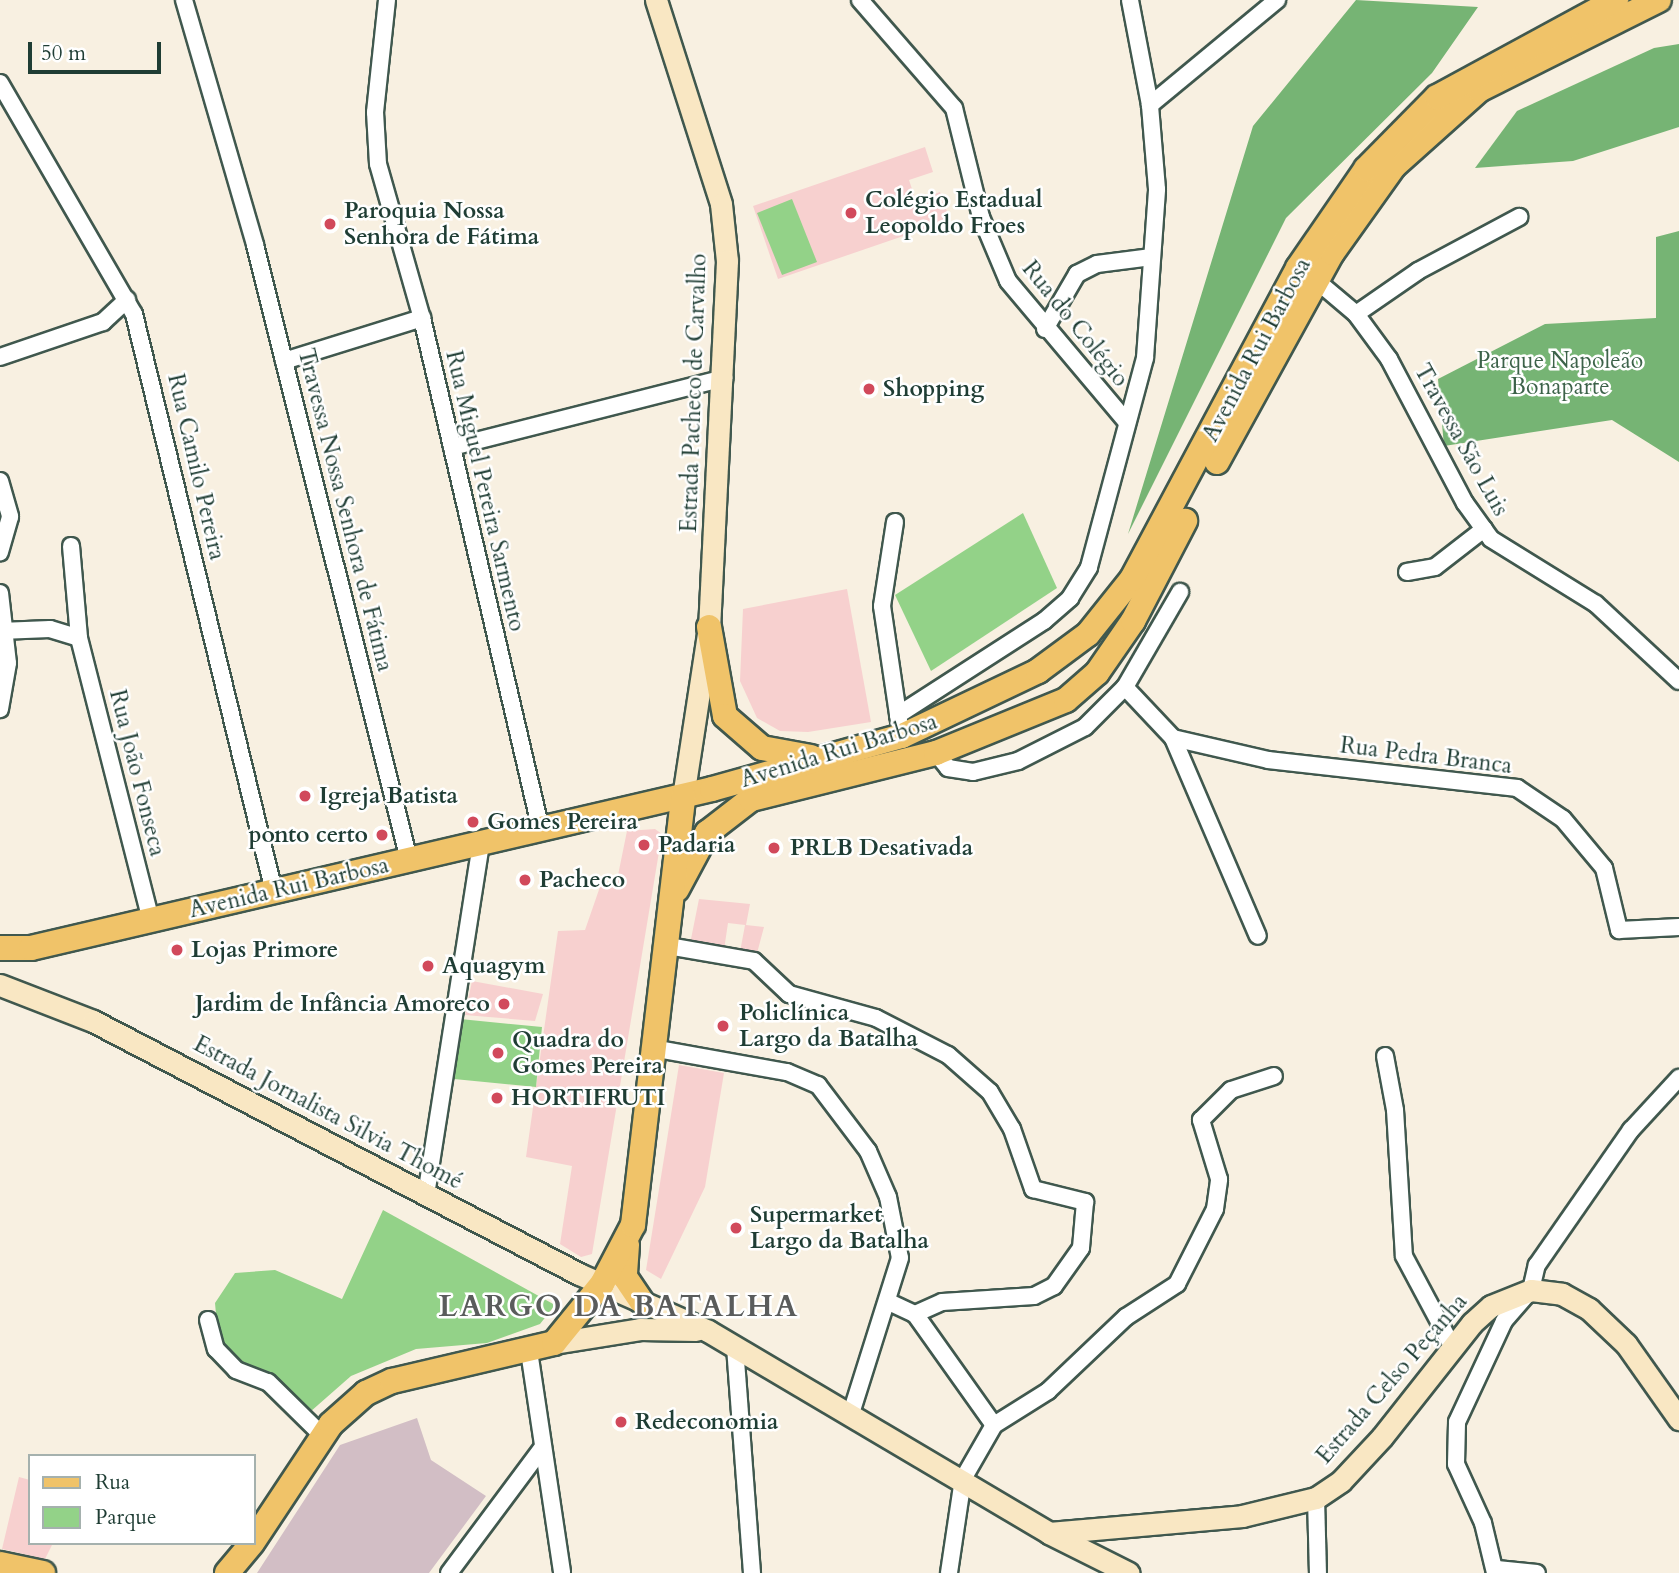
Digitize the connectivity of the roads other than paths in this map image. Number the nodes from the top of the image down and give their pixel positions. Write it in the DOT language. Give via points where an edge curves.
graph roads {
  1 [pos="184,0"];
  2 [pos="387,0"];
  3 [pos="656,0"];
  4 [pos="860,0"];
  5 [pos="1130,0"];
  6 [pos="1277,0"];
  7 [pos="1616,0"];
  8 [pos="1659,0"];
  9 [pos="0,83"];
  10 [pos="1150,105"];
  11 [pos="1519,217"];
  12 [pos="1152,257"];
  13 [pos="1317,281"];
  14 [pos="127,300"];
  15 [pos="1356,314"];
  16 [pos="422,318"];
  17 [pos="1045,329"];
  18 [pos="0,357"];
  19 [pos="284,361"];
  20 [pos="724,378"];
  21 [pos="1126,421"];
  22 [pos="452,447"];
  23 [pos="0,481"];
  24 [pos="895,522"];
  25 [pos="1484,529"];
  26 [pos="71,546"];
  27 [pos="0,553"];
  28 [pos="1407,572"];
  29 [pos="1180,592"];
  30 [pos="0,593"];
  31 [pos="709,627"];
  32 [pos="2,632"];
  33 [pos="79,638"];
  34 [pos="1679,681"];
  35 [pos="1125,687"];
  36 [pos="0,709"];
  37 [pos="900,726"];
  38 [pos="1173,738"];
  39 [pos="936,753"];
  40 [pos="816,758"];
  41 [pos="683,797"];
  42 [pos="541,830"];
  43 [pos="481,844"];
  44 [pos="409,860"];
  45 [pos="677,889"];
  46 [pos="274,892"];
  47 [pos="151,920"];
  48 [pos="1679,927"];
  49 [pos="1258,936"];
  50 [pos="668,946"];
  51 [pos="0,948"];
  52 [pos="31,948"];
  53 [pos="0,962"];
  54 [pos="0,979"];
  55 [pos="0,985"];
  56 [pos="27,993"];
  57 [pos="652,1048"];
  58 [pos="1385,1056"];
  59 [pos="1274,1076"];
  60 [pos="1679,1078"];
  61 [pos="426,1195"];
  62 [pos="633,1225"];
  63 [pos="602,1284"];
  64 [pos="1531,1290"];
  65 [pos="641,1301"];
  66 [pos="891,1303"];
  67 [pos="915,1314"];
  68 [pos="208,1320"];
  69 [pos="708,1331"];
  70 [pos="554,1343"];
  71 [pos="1452,1346"];
  72 [pos="736,1347"];
  73 [pos="529,1351"];
  74 [pos="850,1417"];
  75 [pos="1679,1419"];
  76 [pos="994,1425"];
  77 [pos="323,1436"];
  78 [pos="543,1447"];
  79 [pos="963,1479"];
  80 [pos="1315,1499"];
  81 [pos="1049,1533"];
  82 [pos="256,1537"];
  83 [pos="250,1545"];
  84 [pos="0,1564"];
  85 [pos="1496,1571"];
  86 [pos="43,1573"];
  87 [pos="227,1573"];
  88 [pos="449,1573"];
  89 [pos="562,1573"];
  90 [pos="752,1573"];
  91 [pos="949,1573"];
  92 [pos="1129,1573"];
  93 [pos="1318,1573"];
  94 [pos="1536,1573"];
  1 -- 19 [label="street, Travessa Nossa Senhora de Fátima"];
  2 -- 16 [label="street, Rua Miguel Pereira Sarmento" via="375,112 378,164"];
  3 -- 20 [label="main road, Estrada Pacheco de Carvalho" via="724,221"];
  4 -- 17 [label="street, Rua do Colégio" via="954,108 996,260"];
  5 -- 10 [label="street"];
  6 -- 10 [label="street"];
  7 -- 37 [label="main road, Avenida Rui Barbosa" via="1488,65 1404,127 1325,223 1172,514 1088,634 984,701"];
  8 -- 13 [label="main road, Avenida Rui Barbosa" via="1551,50 1448,113 1394,166"];
  9 -- 14 [label="street, Rua Camilo Pereira"];
  10 -- 12 [label="street" via="1157,189"];
  11 -- 15 [label="street" via="1418,271"];
  12 -- 17 [label="street" via="1097,264 1077,274"];
  12 -- 21 [label="street" via="1144,358"];
  13 -- 15 [label="street, Travessa São Luis"];
  13 -- 39 [label="main road, Avenida Rui Barbosa" via="1133,621 1097,673 1066,700"];
  14 -- 18 [label="street" via="103,322"];
  14 -- 46 [label="street, Rua Camilo Pereira" via="147,357"];
  15 -- 25 [label="street, Travessa São Luis" via="1403,382"];
  16 -- 19 [label="street"];
  16 -- 22 [label="street, Rua Miguel Pereira Sarmento"];
  17 -- 21 [label="street, Rua do Colégio"];
  19 -- 44 [label="street, Travessa Nossa Senhora de Fátima"];
  20 -- 22 [label="street"];
  20 -- 31 [label="main road, Estrada Pacheco de Carvalho"];
  21 -- 37 [label="street" via="1089,567 1070,598"];
  22 -- 42 [label="street, Rua Miguel Pereira Sarmento"];
  23 -- 27 [label="street" via="10,517"];
  24 -- 37 [label="street" via="882,606"];
  25 -- 28 [label="street" via="1435,567"];
  25 -- 34 [label="street, Travessa São Luis" via="1512,556 1596,604"];
  26 -- 33 [label="street, Rua João Fonseca"];
  29 -- 35 [label="street"];
  30 -- 32 [label="street"];
  31 -- 40 [label="main road" via="725,716 762,748"];
  31 -- 41 [label="main road, Estrada Pacheco de Carvalho"];
  32 -- 33 [label="street" via="50,629"];
  32 -- 36 [label="street" via="8,663"];
  33 -- 47 [label="street, Rua João Fonseca"];
  35 -- 38 [label="street"];
  35 -- 39 [label="street" via="1086,727 1018,761 959,773"];
  37 -- 40 [label="main road, Avenida Rui Barbosa"];
  38 -- 48 [label="street, Rua Pedra Branca" via="1217,743 1268,760 1517,788 1563,819 1604,868 1619,930"];
  38 -- 49 [label="street"];
  39 -- 45 [label="main road, Avenida Rui Barbosa" via="751,799 707,833"];
  40 -- 41 [label="main road, Avenida Rui Barbosa"];
  41 -- 42 [label="main road, Avenida Rui Barbosa"];
  41 -- 45 [label="main road"];
  42 -- 43 [label="main road, Avenida Rui Barbosa"];
  43 -- 44 [label="main road, Avenida Rui Barbosa"];
  43 -- 61 [label="street"];
  44 -- 46 [label="main road, Avenida Rui Barbosa"];
  45 -- 50 [label="main road"];
  46 -- 47 [label="main road, Avenida Rui Barbosa"];
  47 -- 52 [label="main road, Avenida Rui Barbosa"];
  50 -- 57 [label="main road"];
  50 -- 67 [label="street" via="754,961 789,995 876,1018 948,1055 990,1091 1012,1129 1032,1189 1085,1202 1081,1248 1055,1286 1034,1296 942,1302"];
  51 -- 52 [label="main road"];
  52 -- 53 [label="main road"];
  54 -- 56 [label="main road, Estrada Jornalista Silvia Thomé"];
  55 -- 56 [label="main road, Estrada Jornalista Silvia Thomé"];
  56 -- 61 [label="main road, Estrada Jornalista Silvia Thomé" via="93,1021"];
  57 -- 62 [label="main road"];
  57 -- 66 [label="street" via="787,1072 818,1085 839,1105 867,1151 899,1233"];
  58 -- 71 [label="street" via="1395,1110 1404,1256"];
  59 -- 76 [label="street" via="1231,1090 1201,1120 1219,1179 1192,1263 1177,1284 1126,1317 1048,1391"];
  60 -- 64 [label="street" via="1631,1130 1537,1265"];
  61 -- 63 [label="main road, Estrada Jornalista Silvia Thomé"];
  62 -- 63 [label="main road"];
  62 -- 65 [label="main road" via="622,1263"];
  63 -- 65 [label="main road"];
  63 -- 70 [label="main road" via="577,1323"];
  64 -- 71 [label="main road, Estrada Celso Peçanha" via="1491,1306"];
  64 -- 75 [label="main road" via="1562,1294 1589,1309 1626,1344"];
  64 -- 85 [label="street" via="1504,1321 1453,1438 1456,1464"];
  65 -- 69 [label="main road"];
  66 -- 67 [label="street"];
  66 -- 74 [label="street"];
  67 -- 76 [label="street"];
  68 -- 77 [label="street" via="216,1349 236,1370 268,1382"];
  69 -- 70 [label="main road" via="640,1329"];
  69 -- 72 [label="main road"];
  70 -- 73 [label="main road"];
  71 -- 80 [label="main road, Estrada Celso Peçanha" via="1382,1437 1341,1481"];
  72 -- 74 [label="main road"];
  72 -- 90 [label="street"];
  73 -- 77 [label="main road" via="392,1381 347,1408"];
  73 -- 78 [label="street"];
  74 -- 79 [label="main road"];
  76 -- 79 [label="street"];
  77 -- 82 [label="main road"];
  78 -- 88 [label="street"];
  78 -- 89 [label="street"];
  79 -- 81 [label="main road"];
  79 -- 91 [label="street"];
  80 -- 81 [label="main road, Estrada Celso Peçanha" via="1242,1516"];
  80 -- 93 [label="street"];
  81 -- 92 [label="main road"];
  83 -- 87 [label="main road"];
  84 -- 86 [label="main road"];
  85 -- 94 [label="street"];
}
